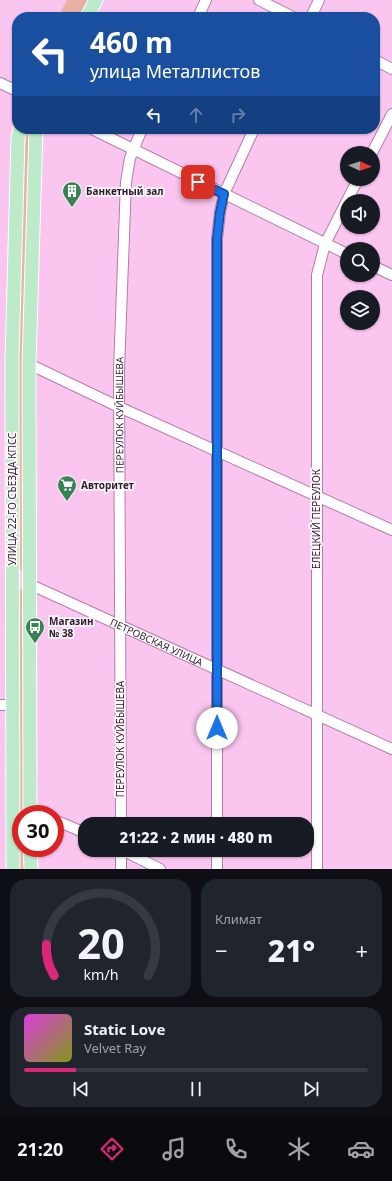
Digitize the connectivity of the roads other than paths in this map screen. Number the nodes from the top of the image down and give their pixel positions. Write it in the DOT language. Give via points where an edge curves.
graph roads {
  1 [pos="96,0"];
  2 [pos="206,0"];
  3 [pos="260,0"];
  4 [pos="319,0"];
  5 [pos="90,12"];
  6 [pos="200,12"];
  7 [pos="283,12"];
  8 [pos="313,12"];
  9 [pos="380,63"];
  10 [pos="392,69"];
  11 [pos="0,83"];
  12 [pos="12,89"];
  13 [pos="392,114"];
  14 [pos="19,134"];
  15 [pos="36,134"];
  16 [pos="102,134"];
  17 [pos="140,134"];
  18 [pos="252,134"];
  19 [pos="376,146"];
  20 [pos="133,150"];
  21 [pos="354,186"];
  22 [pos="224,194"];
  23 [pos="325,244"];
  24 [pos="340,251"];
  25 [pos="380,270"];
  26 [pos="392,276"];
  27 [pos="29,364"];
  28 [pos="119,407"];
  29 [pos="217,451"];
  30 [pos="315,494"];
  31 [pos="392,530"];
  32 [pos="12,584"];
  33 [pos="29,584"];
  34 [pos="119,624"];
  35 [pos="218,671"];
  36 [pos="6,705"];
  37 [pos="317,716"];
  38 [pos="392,749"];
  39 [pos="34,805"];
  40 [pos="121,817"];
  41 [pos="217,817"];
  42 [pos="64,824"];
  43 [pos="78,830"];
  44 [pos="30,857"];
  45 [pos="122,857"];
  46 [pos="136,857"];
  47 [pos="217,857"];
  48 [pos="13,869"];
  49 [pos="31,869"];
  50 [pos="121,869"];
  51 [pos="160,869"];
  52 [pos="217,869"];
  53 [pos="316,869"];
  1 -- 5 [label="main road"];
  2 -- 6 [label="street"];
  3 -- 7 [label="street"];
  4 -- 8 [label="street"];
  9 -- 10 [label="street"];
  11 -- 12 [label="street"];
  13 -- 19 [label="street"];
  14 -- 32 [label="main road, УЛИЦА 22-ГО СЪЕЗДА КПСС" via="13,340"];
  15 -- 27 [label="main road, УЛИЦА 22-ГО СЪЕЗДА КПСС"];
  16 -- 20 [label="street"];
  17 -- 20 [label="street, ПЕРЕУЛОК КУЙБЫШЕВА"];
  18 -- 22 [label="street"];
  20 -- 22 [label="street"];
  20 -- 28 [label="street, ПЕРЕУЛОК КУЙБЫШЕВА" via="126,182"];
  21 -- 23 [label="street, ЕЛЕЦКИЙ ПЕРЕУЛОК"];
  22 -- 23 [label="street"];
  22 -- 29 [label="street" via="217,239"];
  23 -- 24 [label="street"];
  23 -- 30 [label="street, ЕЛЕЦКИЙ ПЕРЕУЛОК" via="319,262 316,289"];
  25 -- 26 [label="street"];
  27 -- 28 [label="street"];
  27 -- 33 [label="main road, УЛИЦА 22-ГО СЪЕЗДА КПСС"];
  28 -- 29 [label="street"];
  28 -- 34 [label="street, ПЕРЕУЛОК КУЙБЫШЕВА"];
  29 -- 30 [label="street"];
  29 -- 35 [label="street"];
  30 -- 31 [label="street"];
  30 -- 37 [label="street, ЕЛЕЦКИЙ ПЕРЕУЛОК"];
  32 -- 33 [label="main road"];
  32 -- 36 [label="main road, УЛИЦА 22-ГО СЪЕЗДА КПСС"];
  33 -- 34 [label="street, ПЕТРОВСКАЯ УЛИЦА"];
  33 -- 39 [label="main road, УЛИЦА 22-ГО СЪЕЗДА КПСС"];
  34 -- 35 [label="street, ПЕТРОВСКАЯ УЛИЦА"];
  34 -- 40 [label="street, ПЕРЕУЛОК КУЙБЫШЕВА"];
  35 -- 37 [label="street, ПЕТРОВСКАЯ УЛИЦА"];
  35 -- 41 [label="street"];
  36 -- 48 [label="main road, УЛИЦА 22-ГО СЪЕЗДА КПСС"];
  37 -- 38 [label="street, ПЕТРОВСКАЯ УЛИЦА"];
  37 -- 53 [label="street, ЕЛЕЦКИЙ ПЕРЕУЛОК"];
  42 -- 43 [label="street"];
  44 -- 49 [label="main road"];
  45 -- 50 [label="street"];
  46 -- 51 [label="street"];
  47 -- 52 [label="street"];
}
